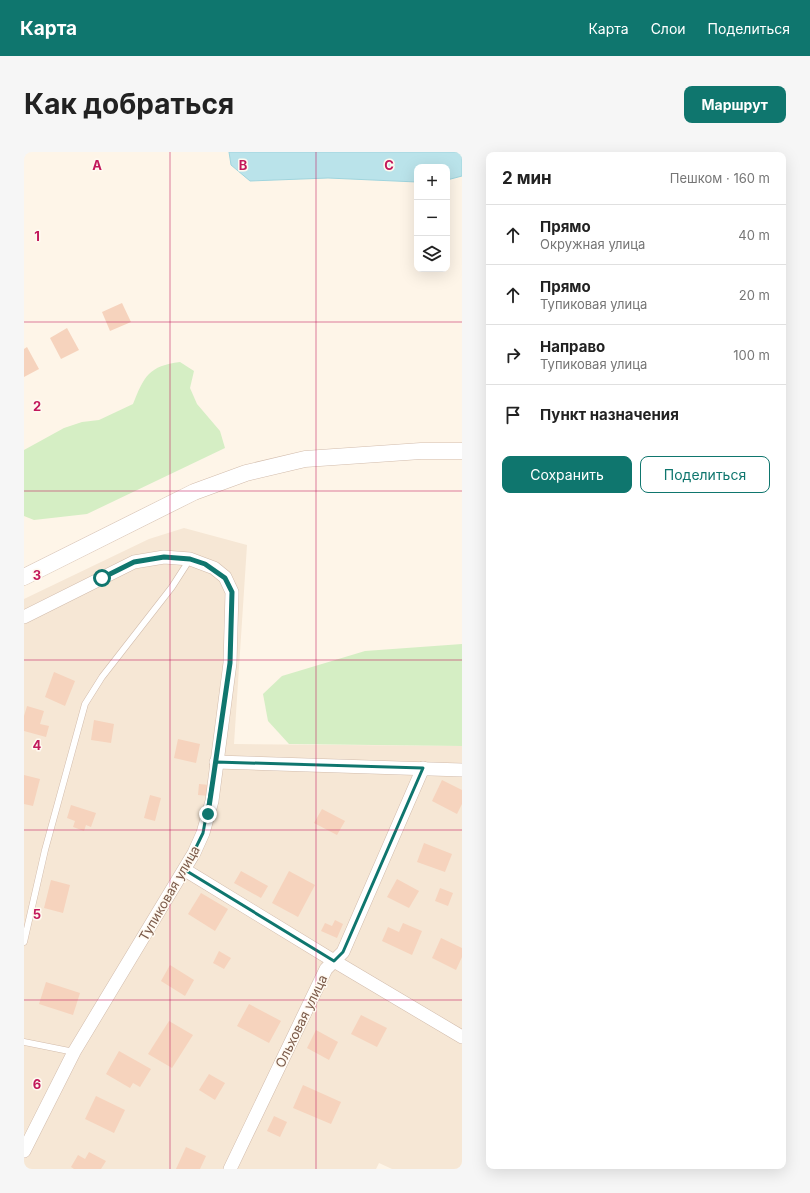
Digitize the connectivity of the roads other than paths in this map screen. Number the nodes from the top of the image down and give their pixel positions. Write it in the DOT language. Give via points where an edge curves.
graph roads {
  1 [pos="462,451"];
  2 [pos="190,559"];
  3 [pos="24,577"];
  4 [pos="24,617"];
  5 [pos="216,762"];
  6 [pos="423,768"];
  7 [pos="462,770"];
  8 [pos="185,870"];
  9 [pos="24,942"];
  10 [pos="334,961"];
  11 [pos="462,1037"];
  12 [pos="24,1042"];
  13 [pos="74,1052"];
  14 [pos="24,1151"];
  15 [pos="230,1169"];
  1 -- 3 [label="street" via="421,451 305,459 246,473 194,492"];
  2 -- 4 [label="street, Тупиковая улица" via="164,557 134,562"];
  2 -- 5 [label="street, Тупиковая улица" via="214,568 225,578 232,592 230,663"];
  2 -- 9 [label="lane" via="172,587 102,677 85,704 45,850"];
  5 -- 6 [label="street"];
  5 -- 8 [label="street, Тупиковая улица" via="208,814"];
  6 -- 7 [label="street"];
  6 -- 10 [label="street, Ольховая улица" via="343,952"];
  8 -- 10 [label="street"];
  8 -- 13 [label="street, Тупиковая улица"];
  10 -- 11 [label="street"];
  10 -- 15 [label="street, Ольховая улица" via="326,969"];
  12 -- 13 [label="lane"];
  13 -- 14 [label="street, Тупиковая улица"];
}
